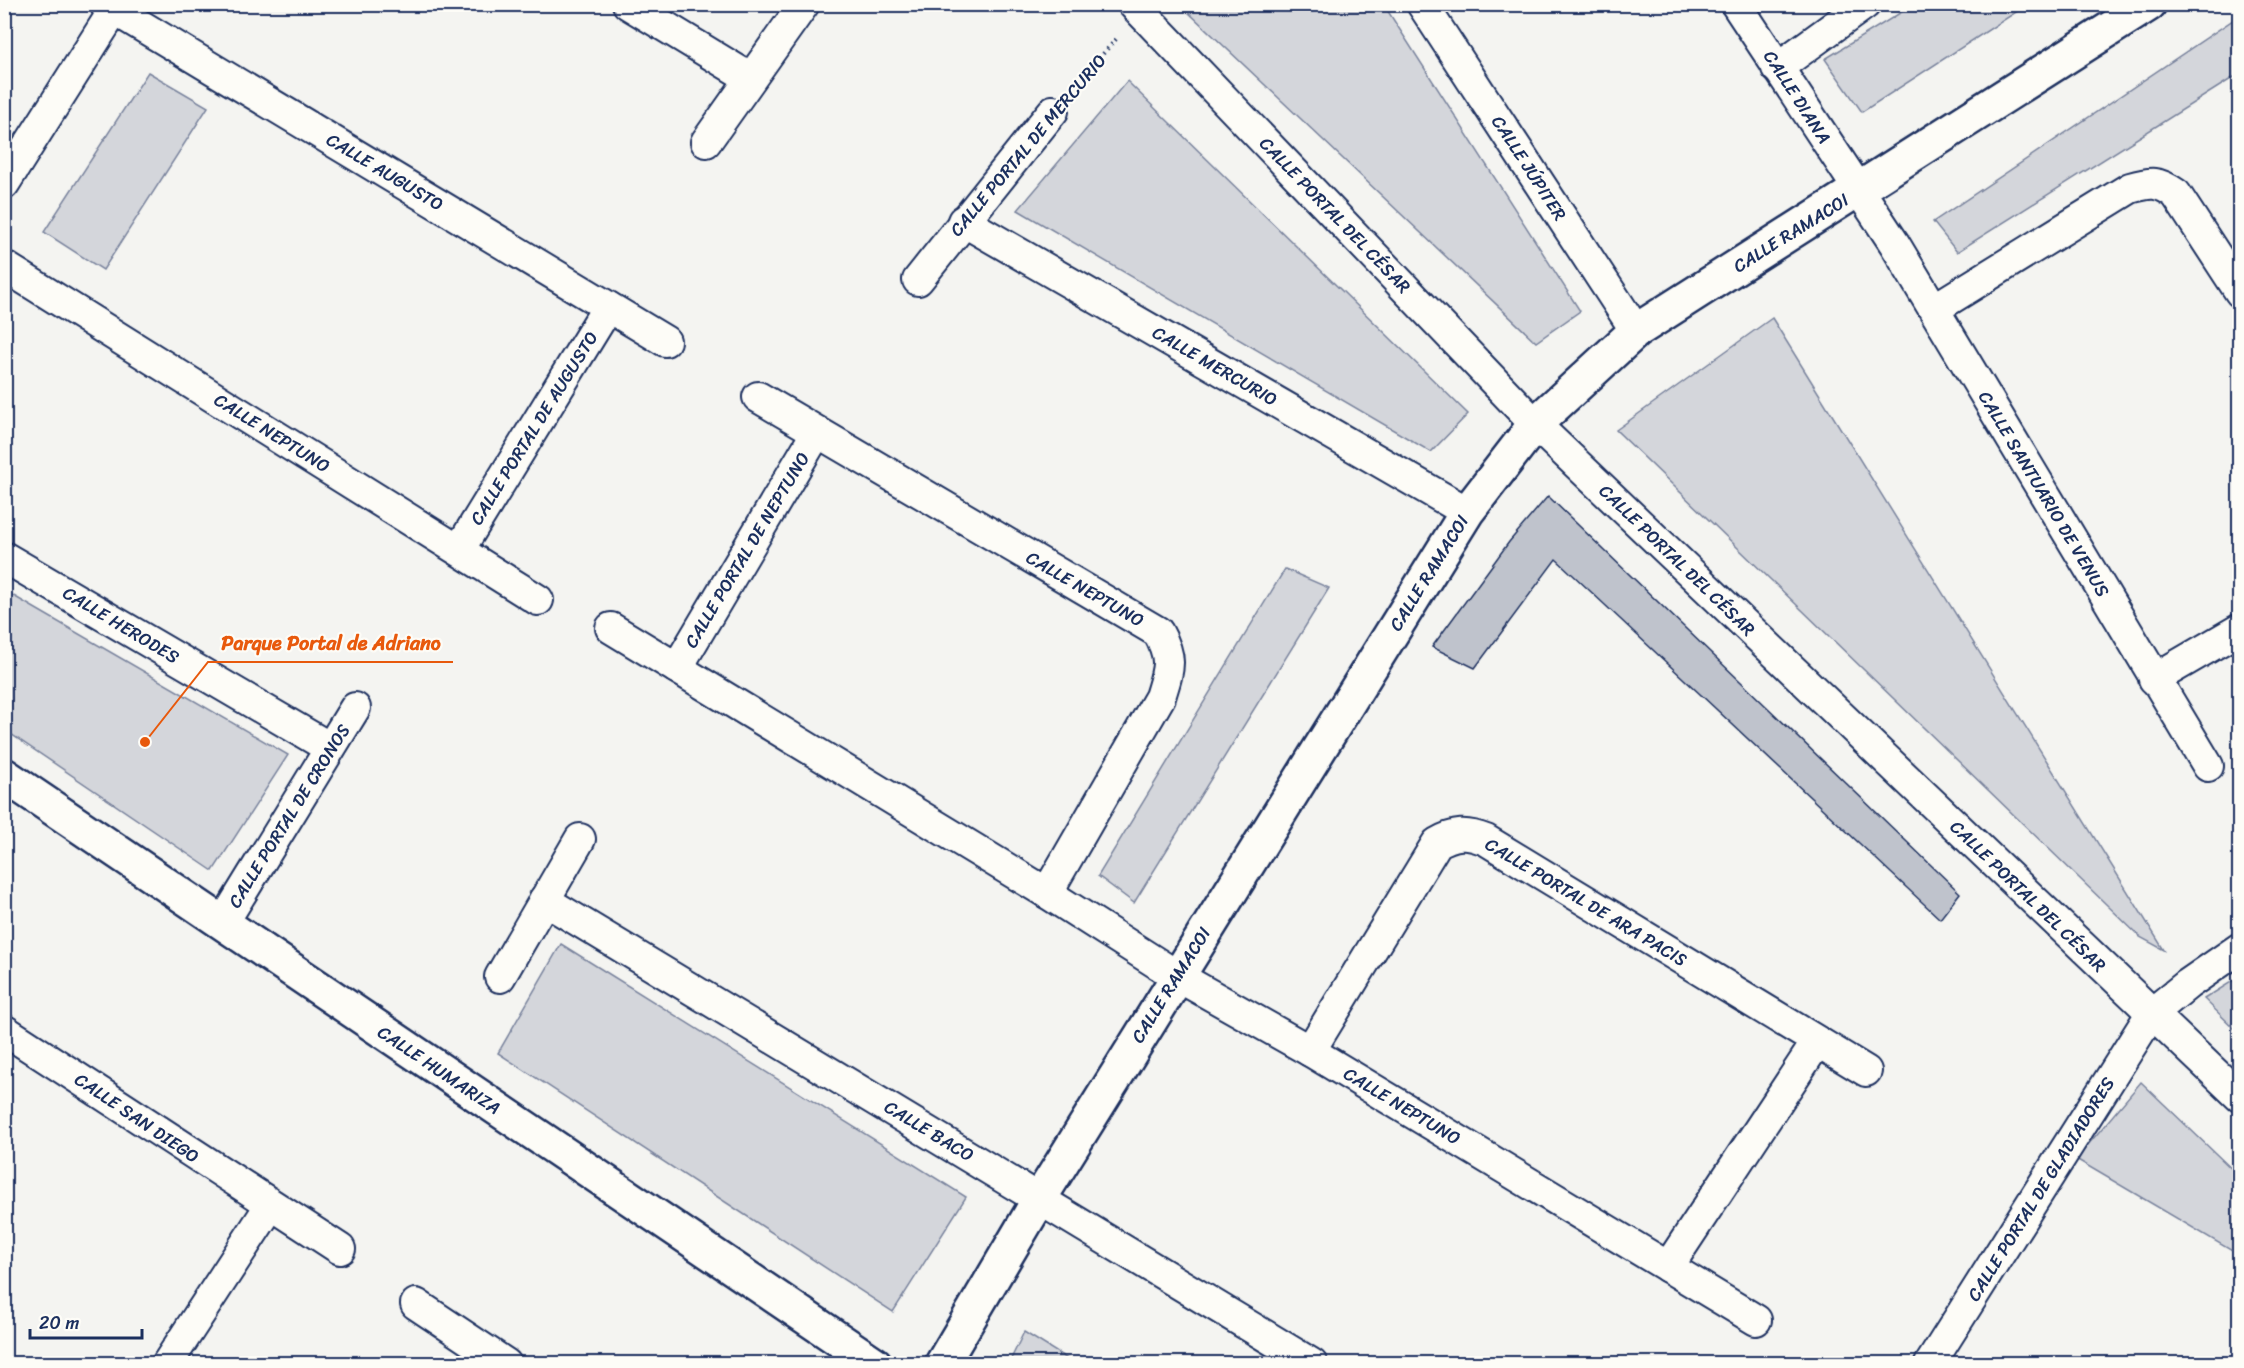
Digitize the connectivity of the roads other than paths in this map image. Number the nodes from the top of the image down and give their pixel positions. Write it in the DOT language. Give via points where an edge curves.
graph roads {
  1 [pos="628,4"];
  2 [pos="804,4"];
  3 [pos="1422,4"];
  4 [pos="1736,4"];
  5 [pos="1865,4"];
  6 [pos="2149,4"];
  7 [pos="112,6"];
  8 [pos="1141,7"];
  9 [pos="1777,68"];
  10 [pos="750,78"];
  11 [pos="1053,111"];
  12 [pos="706,142"];
  13 [pos="4,184"];
  14 [pos="1857,191"];
  15 [pos="963,220"];
  16 [pos="4,266"];
  17 [pos="918,280"];
  18 [pos="2240,292"];
  19 [pos="608,307"];
  20 [pos="1934,309"];
  21 [pos="1636,331"];
  22 [pos="665,340"];
  23 [pos="758,397"];
  24 [pos="1535,424"];
  25 [pos="817,432"];
  26 [pos="1467,512"];
  27 [pos="459,550"];
  28 [pos="4,556"];
  29 [pos="538,600"];
  30 [pos="611,628"];
  31 [pos="2240,629"];
  32 [pos="677,668"];
  33 [pos="2154,679"];
  34 [pos="355,708"];
  35 [pos="330,748"];
  36 [pos="2208,766"];
  37 [pos="4,775"];
  38 [pos="580,839"];
  39 [pos="1047,892"];
  40 [pos="544,900"];
  41 [pos="223,923"];
  42 [pos="2240,948"];
  43 [pos="1177,976"];
  44 [pos="500,977"];
  45 [pos="2151,1014"];
  46 [pos="4,1030"];
  47 [pos="1817,1042"];
  48 [pos="1310,1051"];
  49 [pos="1866,1071"];
  50 [pos="2240,1097"];
  51 [pos="1040,1198"];
  52 [pos="270,1206"];
  53 [pos="340,1249"];
  54 [pos="1668,1267"];
  55 [pos="416,1304"];
  56 [pos="1756,1320"];
  57 [pos="501,1362"];
  58 [pos="166,1364"];
  59 [pos="875,1364"];
  60 [pos="942,1364"];
  61 [pos="1312,1364"];
  62 [pos="1930,1364"];
  1 -- 10 [label="street"];
  2 -- 10 [label="street"];
  3 -- 21 [label="street, CALLE JÚPITER"];
  4 -- 9 [label="street, CALLE DIANA"];
  5 -- 9 [label="street"];
  6 -- 14 [label="street, CALLE RAMACOI"];
  7 -- 13 [label="street"];
  7 -- 19 [label="street, CALLE AUGUSTO"];
  8 -- 24 [label="street, CALLE PORTAL DEL CÉSAR"];
  9 -- 14 [label="street, CALLE DIANA"];
  10 -- 12 [label="street"];
  11 -- 15 [label="street, CALLE PORTAL DE MERCURIO"];
  14 -- 20 [label="street, CALLE SANTUARIO DE VENUS"];
  14 -- 21 [label="street, CALLE RAMACOI"];
  15 -- 17 [label="street, CALLE PORTAL DE MERCURIO"];
  15 -- 26 [label="street, CALLE MERCURIO"];
  16 -- 27 [label="street, CALLE NEPTUNO"];
  18 -- 20 [label="street" via="2176,194 2163,184 2147,183 2130,188"];
  19 -- 22 [label="street, CALLE AUGUSTO"];
  19 -- 27 [label="street, CALLE PORTAL DE AUGUSTO"];
  20 -- 33 [label="street, CALLE SANTUARIO DE VENUS"];
  21 -- 24 [label="street, CALLE RAMACOI"];
  23 -- 25 [label="street, CALLE NEPTUNO"];
  24 -- 26 [label="street, CALLE RAMACOI"];
  24 -- 45 [label="street, CALLE PORTAL DEL CÉSAR"];
  25 -- 32 [label="street, CALLE PORTAL DE NEPTUNO"];
  25 -- 39 [label="street, CALLE NEPTUNO" via="1158,632 1168,651 1169,669 1160,697"];
  26 -- 43 [label="street, CALLE RAMACOI"];
  27 -- 29 [label="street, CALLE NEPTUNO"];
  28 -- 35 [label="street, CALLE HERODES"];
  30 -- 32 [label="street, CALLE NEPTUNO"];
  31 -- 33 [label="street"];
  32 -- 39 [label="street, CALLE NEPTUNO"];
  33 -- 36 [label="street, CALLE SANTUARIO DE VENUS"];
  34 -- 35 [label="street, CALLE PORTAL DE CRONOS"];
  35 -- 41 [label="street, CALLE PORTAL DE CRONOS"];
  37 -- 41 [label="street, CALLE HUMARIZA"];
  38 -- 40 [label="street"];
  39 -- 43 [label="street, CALLE NEPTUNO"];
  40 -- 44 [label="street"];
  40 -- 51 [label="street, CALLE BACO"];
  41 -- 59 [label="street, CALLE HUMARIZA"];
  42 -- 45 [label="street, CALLE PORTAL DE GLADIADORES"];
  43 -- 48 [label="street, CALLE NEPTUNO"];
  43 -- 51 [label="street, CALLE RAMACOI"];
  45 -- 50 [label="street, CALLE PORTAL DEL CÉSAR"];
  45 -- 62 [label="street, CALLE PORTAL DE GLADIADORES"];
  46 -- 52 [label="street, CALLE SAN DIEGO"];
  47 -- 48 [label="street, CALLE PORTAL DE ARA PACIS" via="1486,840 1454,833 1437,843"];
  47 -- 49 [label="street, CALLE PORTAL DE ARA PACIS"];
  47 -- 54 [label="street"];
  48 -- 54 [label="street, CALLE NEPTUNO"];
  51 -- 60 [label="street, CALLE RAMACOI"];
  51 -- 61 [label="street, CALLE BACO"];
  52 -- 53 [label="street, CALLE SAN DIEGO"];
  52 -- 58 [label="street"];
  54 -- 56 [label="street, CALLE NEPTUNO"];
  55 -- 57 [label="street"];
}
